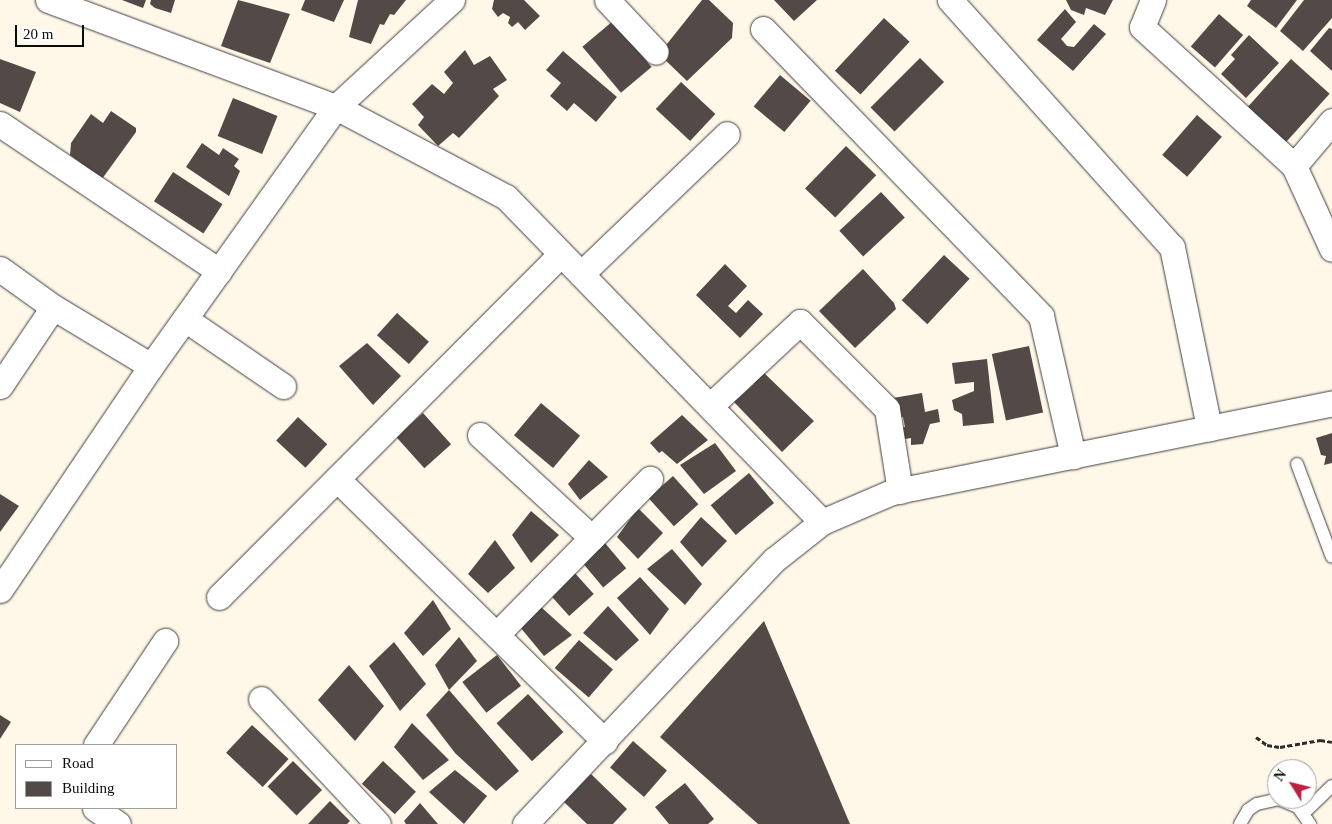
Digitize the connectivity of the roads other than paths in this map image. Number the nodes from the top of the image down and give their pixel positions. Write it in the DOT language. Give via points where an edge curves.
graph roads {
  1 [pos="48,0"];
  2 [pos="452,0"];
  3 [pos="607,0"];
  4 [pos="950,0"];
  5 [pos="1153,0"];
  6 [pos="763,29"];
  7 [pos="656,52"];
  8 [pos="336,107"];
  9 [pos="1332,121"];
  10 [pos="0,124"];
  11 [pos="727,134"];
  12 [pos="1294,166"];
  13 [pos="1332,249"];
  14 [pos="561,254"];
  15 [pos="0,269"];
  16 [pos="219,271"];
  17 [pos="581,274"];
  18 [pos="53,307"];
  19 [pos="185,320"];
  20 [pos="151,366"];
  21 [pos="0,386"];
  22 [pos="283,386"];
  23 [pos="1332,403"];
  24 [pos="710,406"];
  25 [pos="1210,428"];
  26 [pos="480,435"];
  27 [pos="1073,456"];
  28 [pos="1297,464"];
  29 [pos="337,479"];
  30 [pos="650,479"];
  31 [pos="900,491"];
  32 [pos="822,522"];
  33 [pos="592,538"];
  34 [pos="1332,557"];
  35 [pos="0,590"];
  36 [pos="219,597"];
  37 [pos="497,634"];
  38 [pos="165,641"];
  39 [pos="261,699"];
  40 [pos="605,741"];
  41 [pos="97,744"];
  42 [pos="1332,786"];
  43 [pos="96,809"];
  44 [pos="1307,818"];
  45 [pos="540,819"];
  46 [pos="118,824"];
  47 [pos="378,824"];
  48 [pos="1240,824"];
  1 -- 8 [label="street"];
  2 -- 8 [label="street"];
  3 -- 7 [label="street"];
  4 -- 25 [label="street" via="1172,247"];
  5 -- 12 [label="street" via="1142,27"];
  6 -- 27 [label="street" via="1041,316"];
  8 -- 14 [label="street" via="506,197"];
  8 -- 16 [label="street"];
  9 -- 12 [label="street"];
  10 -- 16 [label="street"];
  11 -- 17 [label="street"];
  12 -- 13 [label="street"];
  14 -- 17 [label="street"];
  14 -- 29 [label="street"];
  15 -- 18 [label="street"];
  16 -- 19 [label="street"];
  17 -- 24 [label="street"];
  18 -- 20 [label="street"];
  18 -- 21 [label="street"];
  19 -- 20 [label="street"];
  19 -- 22 [label="street"];
  20 -- 35 [label="street"];
  23 -- 25 [label="street"];
  24 -- 31 [label="street" via="800,322 887,409"];
  24 -- 32 [label="street"];
  25 -- 27 [label="street"];
  26 -- 33 [label="street"];
  27 -- 31 [label="street"];
  28 -- 34 [label="lane"];
  29 -- 36 [label="street"];
  29 -- 37 [label="street"];
  30 -- 33 [label="street"];
  31 -- 32 [label="street"];
  32 -- 40 [label="street" via="774,560"];
  33 -- 37 [label="street"];
  37 -- 40 [label="street"];
  38 -- 41 [label="street"];
  39 -- 47 [label="street"];
  40 -- 45 [label="street"];
  42 -- 44 [label="lane"];
  43 -- 46 [label="street"];
  44 -- 48 [label="lane" via="1288,802 1267,800 1248,810"];
}
